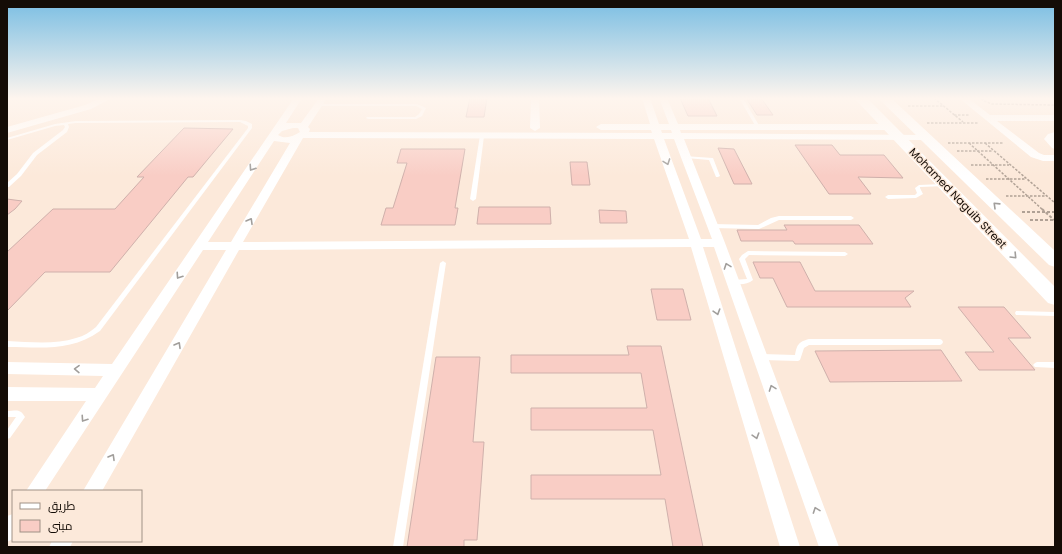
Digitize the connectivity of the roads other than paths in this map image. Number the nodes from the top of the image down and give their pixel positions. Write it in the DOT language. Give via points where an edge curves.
graph roads {
  1 [pos="66,123"];
  2 [pos="29,124"];
  3 [pos="63,124"];
  4 [pos="247,124"];
  5 [pos="281,124"];
  6 [pos="307,124"];
  7 [pos="534,124"];
  8 [pos="655,124"];
  9 [pos="673,124"];
  10 [pos="885,124"];
  11 [pos="911,124"];
  12 [pos="997,124"];
  13 [pos="758,126"];
  14 [pos="534,128"];
  15 [pos="7,130"];
  16 [pos="657,131"];
  17 [pos="676,131"];
  18 [pos="302,132"];
  19 [pos="482,132"];
  20 [pos="893,132"];
  21 [pos="275,133"];
  22 [pos="1055,134"];
  23 [pos="924,136"];
  24 [pos="7,139"];
  25 [pos="1055,146"];
  26 [pos="686,157"];
  27 [pos="1055,158"];
  28 [pos="718,176"];
  29 [pos="945,185"];
  30 [pos="7,186"];
  31 [pos="888,197"];
  32 [pos="473,199"];
  33 [pos="851,218"];
  34 [pos="712,226"];
  35 [pos="696,243"];
  36 [pos="718,243"];
  37 [pos="236,245"];
  38 [pos="200,246"];
  39 [pos="845,254"];
  40 [pos="1055,261"];
  41 [pos="443,263"];
  42 [pos="733,282"];
  43 [pos="1055,298"];
  44 [pos="1018,313"];
  45 [pos="1055,314"];
  46 [pos="940,342"];
  47 [pos="7,344"];
  48 [pos="760,357"];
  49 [pos="1037,365"];
  50 [pos="1055,365"];
  51 [pos="7,368"];
  52 [pos="116,370"];
  53 [pos="7,394"];
  54 [pos="100,396"];
  55 [pos="7,414"];
  56 [pos="7,436"];
  57 [pos="36,490"];
  58 [pos="93,490"];
  59 [pos="398,547"];
  60 [pos="790,547"];
  61 [pos="829,547"];
  1 -- 30 [label="lane" via="65,131 35,154"];
  2 -- 15 [label="street"];
  3 -- 24 [label="lane"];
  4 -- 47 [label="lane" via="250,128 98,329 82,340 71,343"];
  5 -- 21 [label="street"];
  6 -- 18 [label="street"];
  7 -- 14 [label="street"];
  8 -- 16 [label="street"];
  9 -- 17 [label="street"];
  10 -- 20 [label="street, Mohamed Naguib Street"];
  11 -- 23 [label="street, Mohamed Naguib Street"];
  12 -- 27 [label="street" via="1039,156"];
  13 -- 17 [label="street"];
  13 -- 20 [label="street"];
  14 -- 16 [label="street"];
  14 -- 19 [label="street"];
  16 -- 17 [label="street"];
  16 -- 19 [label="street"];
  16 -- 35 [label="street, one-way"];
  17 -- 20 [label="street"];
  17 -- 26 [label="street"];
  18 -- 19 [label="street"];
  18 -- 21 [label="street" via="293,125"];
  18 -- 21 [label="street" via="285,140 277,139"];
  37 -- 18 [label="street, one-way"];
  19 -- 32 [label="lane"];
  20 -- 23 [label="street"];
  20 -- 29 [label="street, Mohamed Naguib Street"];
  21 -- 38 [label="street, one-way"];
  22 -- 25 [label="street" via="1049,139"];
  40 -- 23 [label="street, Mohamed Naguib Street, one-way"];
  26 -- 28 [label="lane" via="711,159"];
  26 -- 34 [label="street"];
  29 -- 31 [label="lane" via="919,186 917,188 920,194 916,196"];
  29 -- 43 [label="street, Mohamed Naguib Street, one-way"];
  33 -- 34 [label="lane" via="779,218 759,227"];
  34 -- 36 [label="street"];
  35 -- 36 [label="street"];
  35 -- 37 [label="street"];
  35 -- 60 [label="street, one-way"];
  42 -- 36 [label="street, one-way"];
  37 -- 38 [label="street"];
  58 -- 37 [label="street, one-way"];
  38 -- 52 [label="street, one-way"];
  39 -- 42 [label="lane" via="748,253 742,259 750,280"];
  41 -- 59 [label="lane"];
  42 -- 48 [label="street"];
  44 -- 45 [label="lane"];
  46 -- 48 [label="lane" via="809,342 802,344 798,358"];
  61 -- 48 [label="street, one-way"];
  49 -- 50 [label="lane"];
  52 -- 51 [label="street, one-way"];
  52 -- 54 [label="street"];
  53 -- 54 [label="street"];
  54 -- 57 [label="street, one-way"];
  55 -- 56 [label="lane" via="19,414 21,417"];
}
